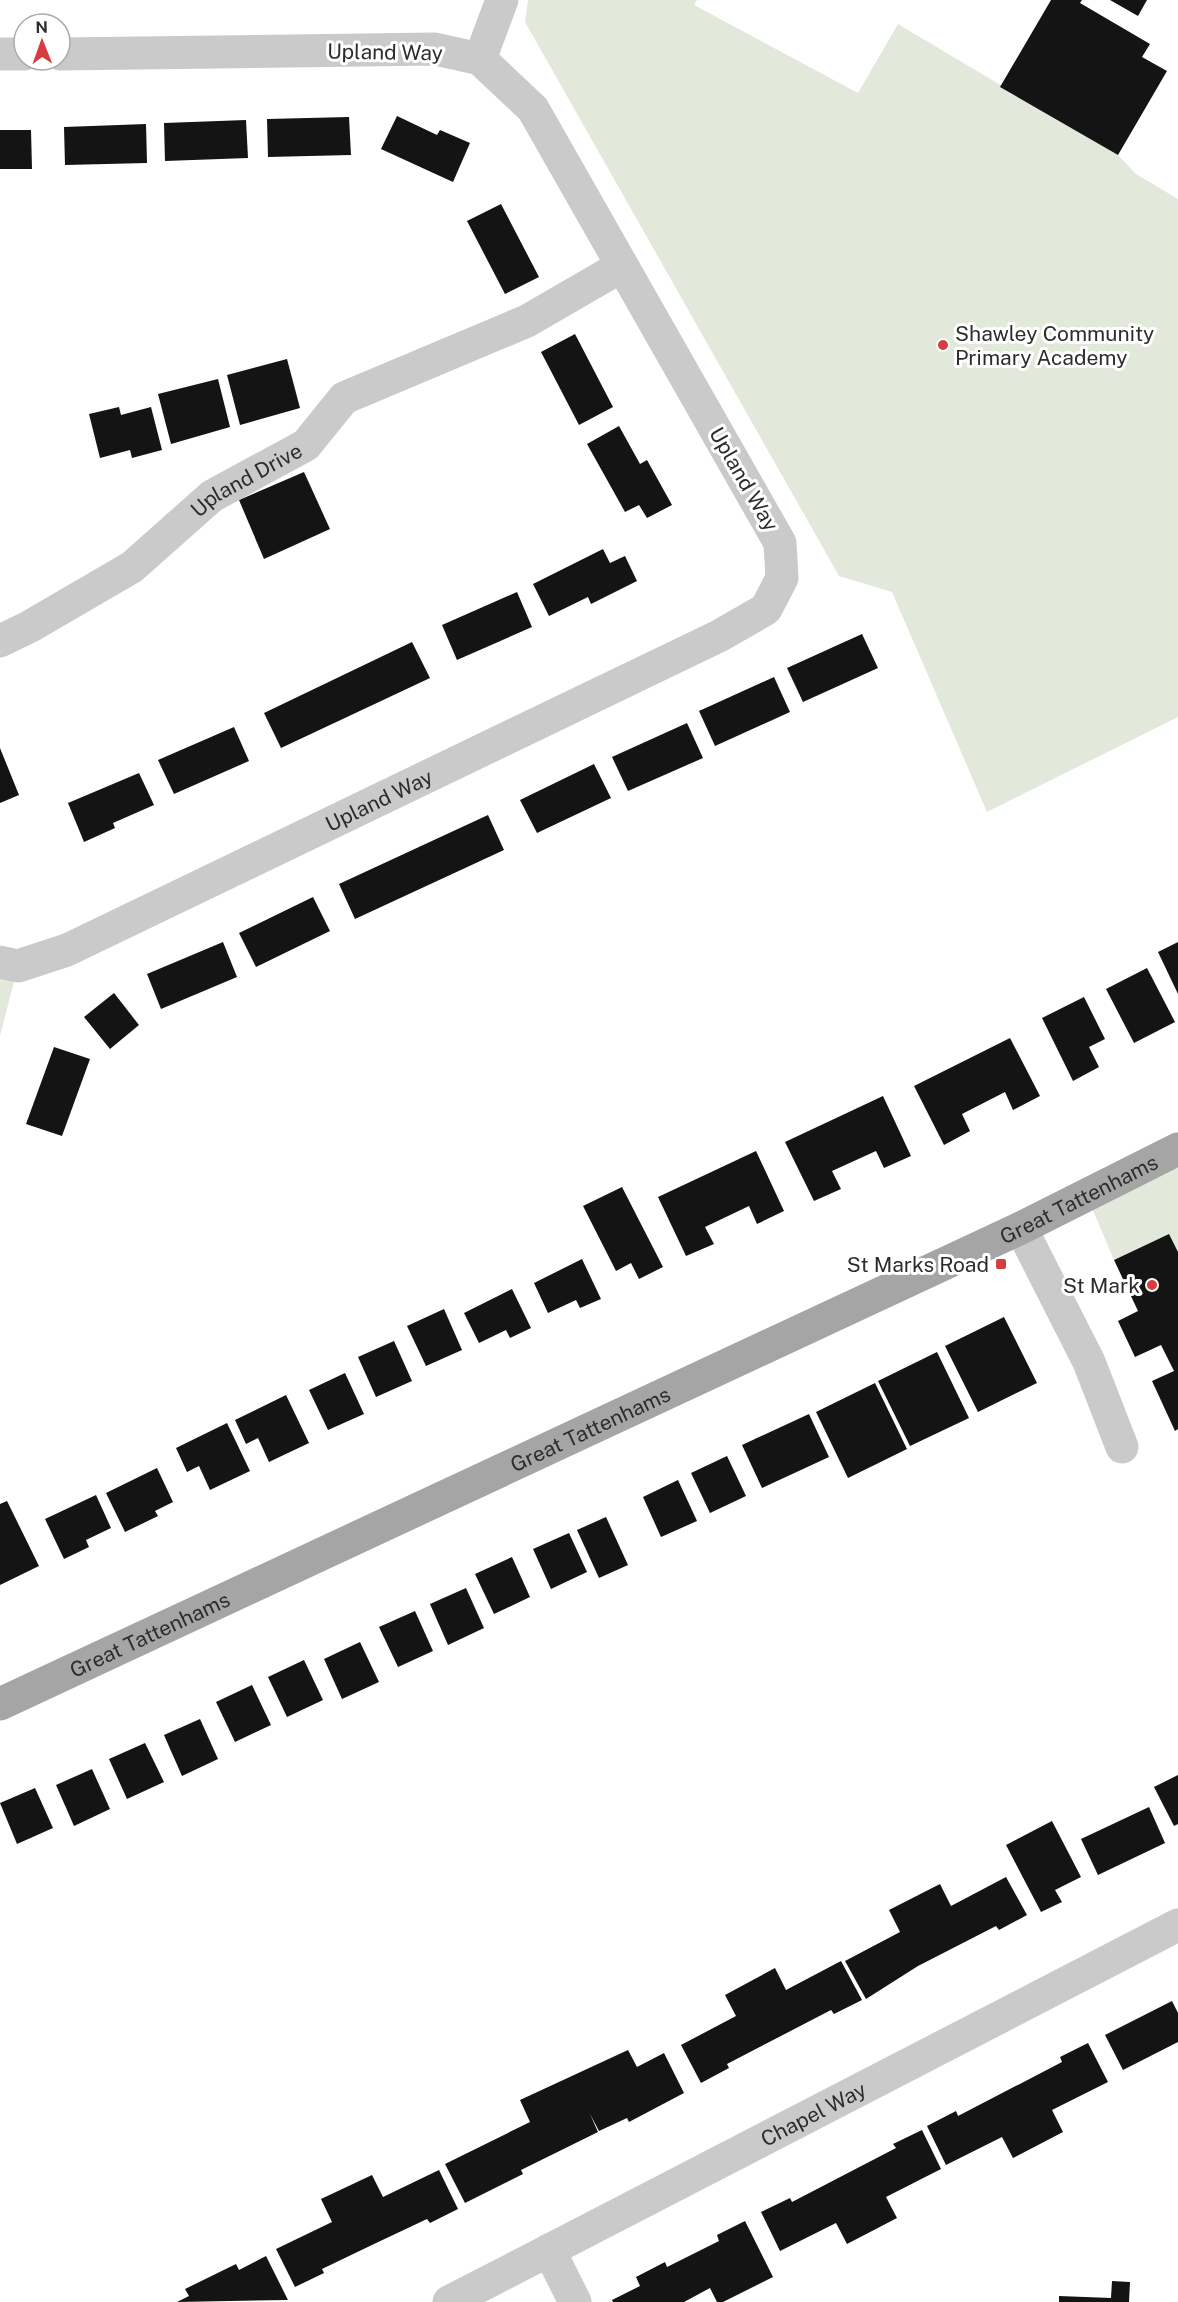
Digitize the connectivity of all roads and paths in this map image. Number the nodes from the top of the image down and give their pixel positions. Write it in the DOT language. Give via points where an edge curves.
graph roads {
  1 [pos="502,0"];
  2 [pos="72,54"];
  3 [pos="480,59"];
  4 [pos="622,266"];
  5 [pos="0,641"];
  6 [pos="0,962"];
  7 [pos="1178,1149"];
  8 [pos="1021,1228"];
  9 [pos="1122,1447"];
  10 [pos="0,1704"];
  11 [pos="1178,1925"];
  12 [pos="549,2250"];
  13 [pos="448,2302"];
  14 [pos="575,2302"];
  1 -- 3 [label="street"];
  2 -- 3 [label="street, Upland Way" via="435,49"];
  3 -- 4 [label="street, Upland Way" via="533,109"];
  4 -- 5 [label="street, Upland Drive" via="527,321 344,398 306,445 212,496 132,567"];
  4 -- 6 [label="street, Upland Way" via="780,543 782,578 766,609 719,636 67,950 18,966"];
  7 -- 8 [label="main road, Great Tattenhams"];
  8 -- 9 [label="street" via="1089,1362"];
  8 -- 10 [label="main road, Great Tattenhams"];
  11 -- 12 [label="street, Chapel Way"];
  12 -- 13 [label="street, Chapel Way"];
  12 -- 14 [label="street"];
}
